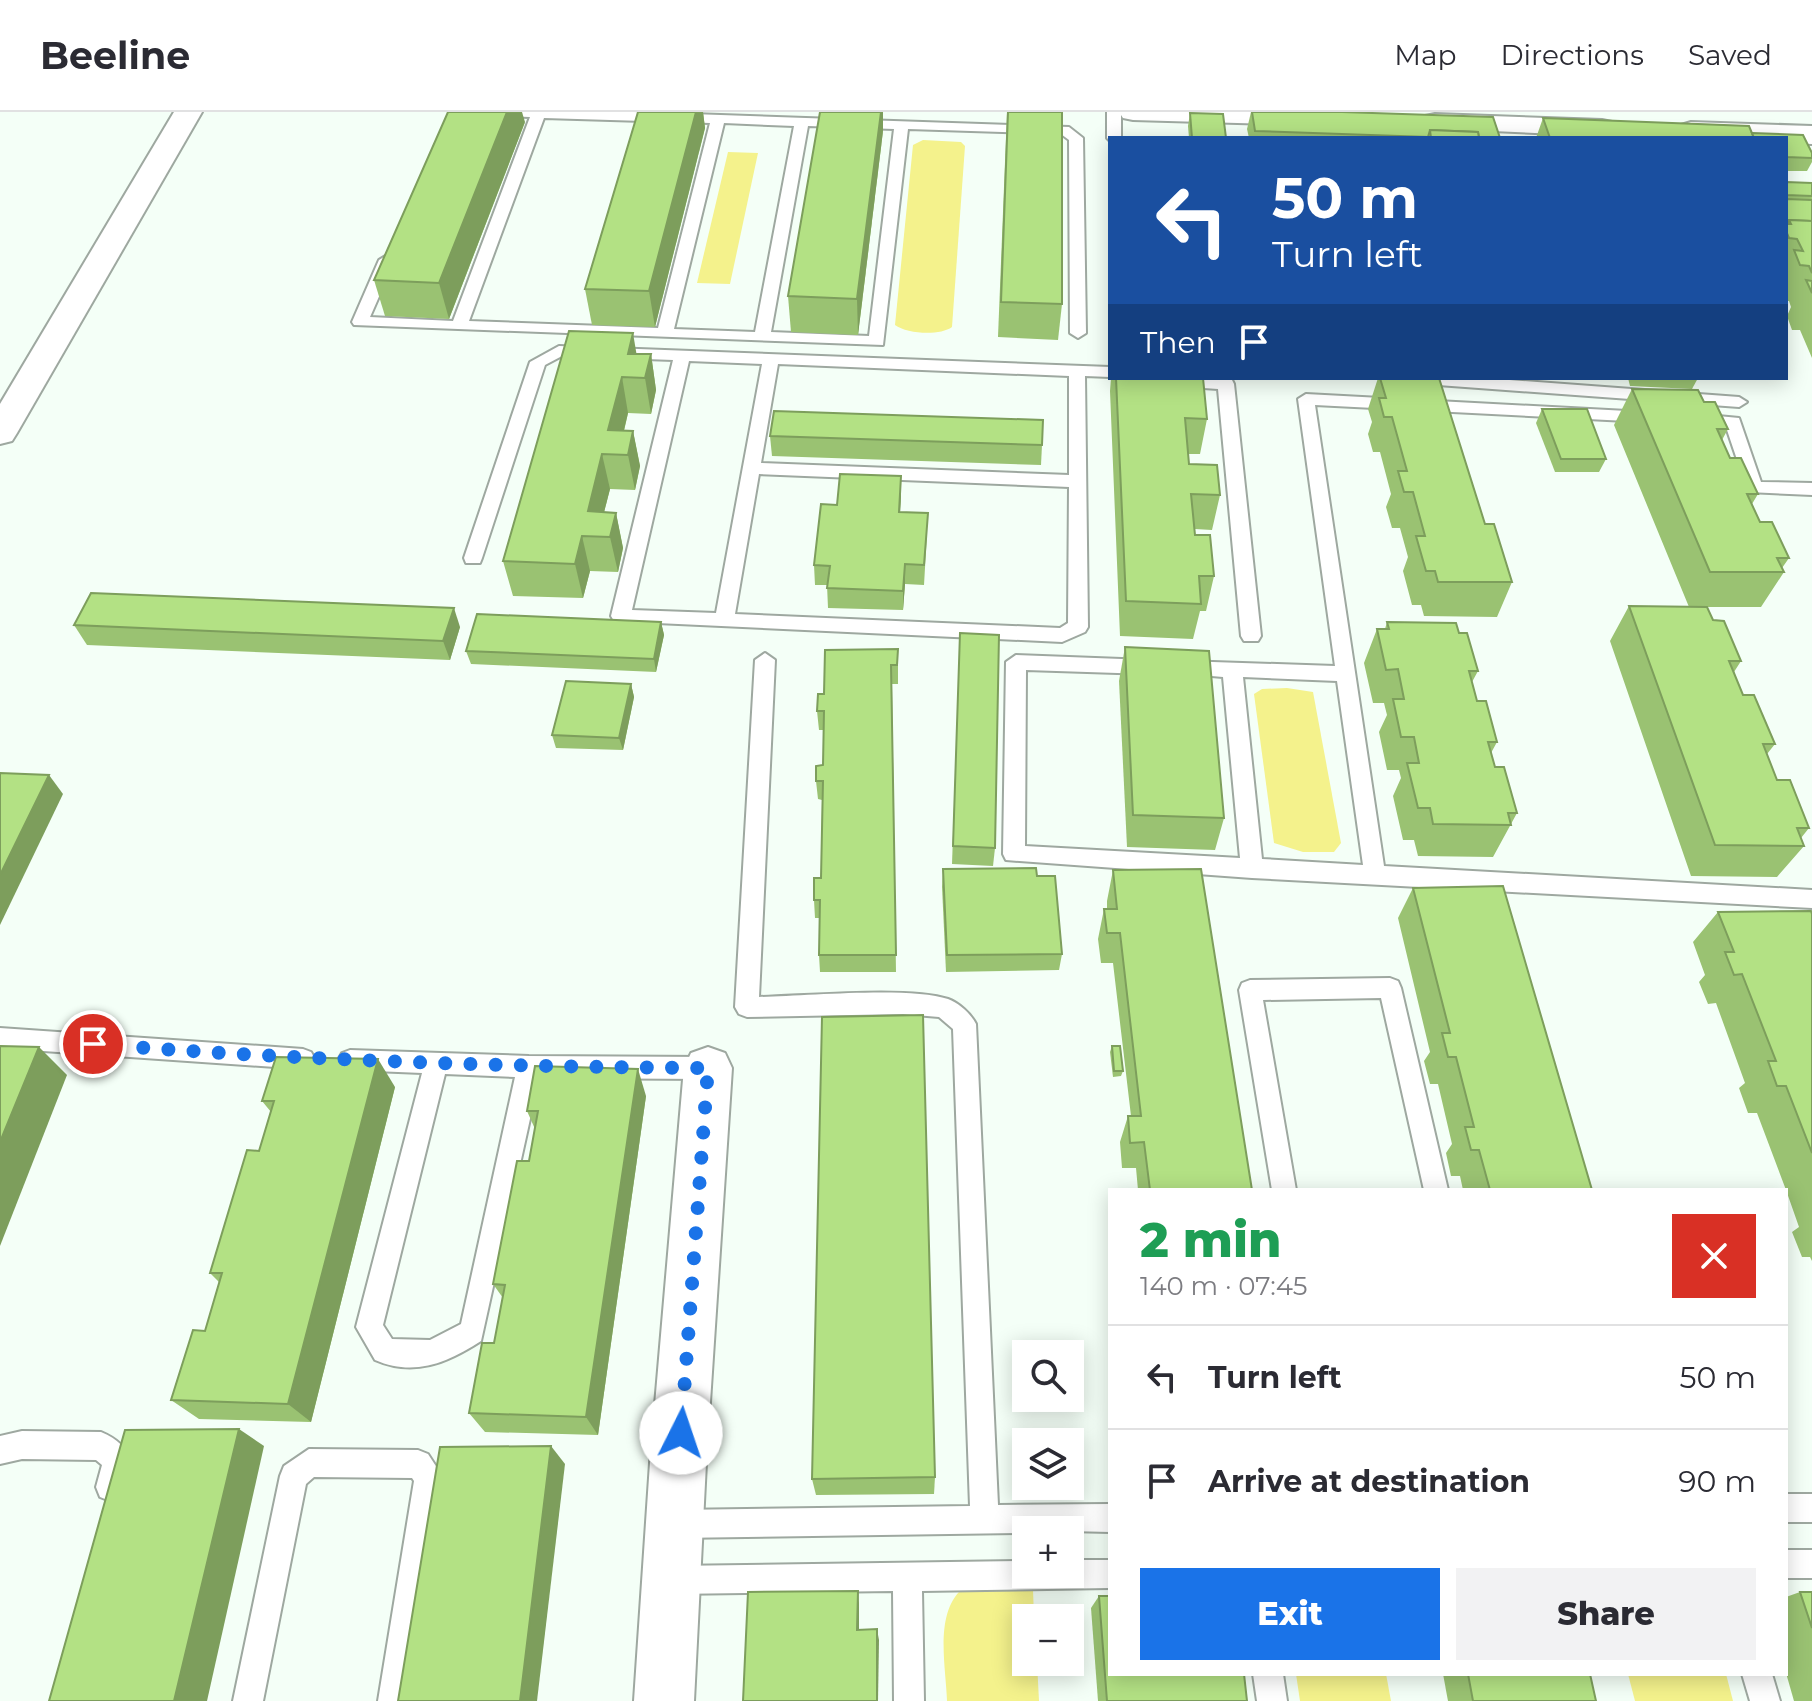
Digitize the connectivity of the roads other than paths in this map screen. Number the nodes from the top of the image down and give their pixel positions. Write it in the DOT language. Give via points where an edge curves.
graph roads {
  1 [pos="188,112"];
  2 [pos="503,112"];
  3 [pos="1114,112"];
  4 [pos="1133,112"];
  5 [pos="539,113"];
  6 [pos="779,116"];
  7 [pos="1342,118"];
  8 [pos="718,119"];
  9 [pos="802,121"];
  10 [pos="1402,121"];
  11 [pos="901,125"];
  12 [pos="1629,129"];
  13 [pos="1660,130"];
  14 [pos="1510,131"];
  15 [pos="1812,135"];
  16 [pos="1114,136"];
  17 [pos="397,238"];
  18 [pos="459,326"];
  19 [pos="665,333"];
  20 [pos="1078,333"];
  21 [pos="762,336"];
  22 [pos="682,356"];
  23 [pos="771,359"];
  24 [pos="1077,371"];
  25 [pos="1108,372"];
  26 [pos="1162,380"];
  27 [pos="1438,380"];
  28 [pos="1545,383"];
  29 [pos="1618,386"];
  30 [pos="1739,402"];
  31 [pos="0,433"];
  32 [pos="752,468"];
  33 [pos="1077,481"];
  34 [pos="1812,489"];
  35 [pos="473,558"];
  36 [pos="724,620"];
  37 [pos="1251,636"];
  38 [pos="765,660"];
  39 [pos="1232,670"];
  40 [pos="1346,674"];
  41 [pos="1252,869"];
  42 [pos="1375,876"];
  43 [pos="1812,899"];
  44 [pos="0,1038"];
  45 [pos="436,1063"];
  46 [pos="529,1067"];
  47 [pos="708,1068"];
  48 [pos="1284,1188"];
  49 [pos="1436,1188"];
  50 [pos="0,1450"];
  51 [pos="1788,1508"];
  52 [pos="1812,1508"];
  53 [pos="1108,1518"];
  54 [pos="985,1519"];
  55 [pos="101,1521"];
  56 [pos="674,1524"];
  57 [pos="1788,1564"];
  58 [pos="1812,1564"];
  59 [pos="1108,1574"];
  60 [pos="907,1577"];
  61 [pos="672,1580"];
  62 [pos="1268,1676"];
  63 [pos="1758,1676"];
  64 [pos="248,1701"];
  65 [pos="393,1701"];
  66 [pos="664,1701"];
  67 [pos="909,1701"];
  68 [pos="1272,1701"];
  69 [pos="1765,1701"];
  1 -- 31 [label="street"];
  2 -- 5 [label="lane"];
  3 -- 16 [label="lane"];
  4 -- 7 [label="street"];
  5 -- 8 [label="lane"];
  5 -- 18 [label="lane"];
  6 -- 8 [label="lane"];
  6 -- 9 [label="lane"];
  8 -- 19 [label="lane"];
  9 -- 11 [label="lane"];
  9 -- 21 [label="lane"];
  10 -- 14 [label="street"];
  11 -- 20 [label="lane" via="1064,130 1076,138"];
  11 -- 21 [label="lane" via="877,341"];
  12 -- 14 [label="street"];
  13 -- 15 [label="street"];
  17 -- 18 [label="lane" via="360,322"];
  18 -- 19 [label="lane"];
  19 -- 21 [label="lane"];
  22 -- 23 [label="lane"];
  22 -- 35 [label="lane" via="559,351 538,362"];
  22 -- 36 [label="lane" via="621,616"];
  23 -- 24 [label="lane"];
  23 -- 32 [label="lane"];
  24 -- 25 [label="lane"];
  24 -- 33 [label="lane"];
  26 -- 37 [label="lane" via="1226,384"];
  27 -- 28 [label="lane"];
  28 -- 29 [label="lane"];
  29 -- 30 [label="lane"];
  32 -- 33 [label="lane"];
  32 -- 36 [label="lane"];
  33 -- 36 [label="lane" via="1078,627 1062,635"];
  34 -- 40 [label="lane" via="1754,488 1733,422 1306,399"];
  38 -- 54 [label="lane" via="747,1007 930,1006 944,1008 964,1024"];
  39 -- 40 [label="lane"];
  39 -- 41 [label="lane"];
  39 -- 41 [label="lane" via="1016,662 1014,854"];
  40 -- 42 [label="lane"];
  41 -- 42 [label="lane"];
  42 -- 43 [label="lane"];
  44 -- 45 [label="lane" via="278,1058"];
  45 -- 46 [label="lane"];
  45 -- 46 [label="lane" via="369,1327 384,1351 414,1357 438,1353 472,1332"];
  46 -- 47 [label="lane"];
  47 -- 56 [label="street"];
  48 -- 49 [label="lane" via="1250,990 1390,988"];
  50 -- 55 [label="lane" via="22,1445 101,1446 117,1460"];
  51 -- 52 [label="lane"];
  53 -- 54 [label="lane"];
  54 -- 56 [label="lane"];
  56 -- 61 [label="street"];
  57 -- 58 [label="lane"];
  59 -- 60 [label="lane"];
  60 -- 61 [label="lane"];
  60 -- 67 [label="lane"];
  61 -- 66 [label="street"];
  62 -- 68 [label="lane"];
  63 -- 69 [label="lane"];
  64 -- 65 [label="lane" via="294,1476 309,1463 418,1464 429,1477"];
}
